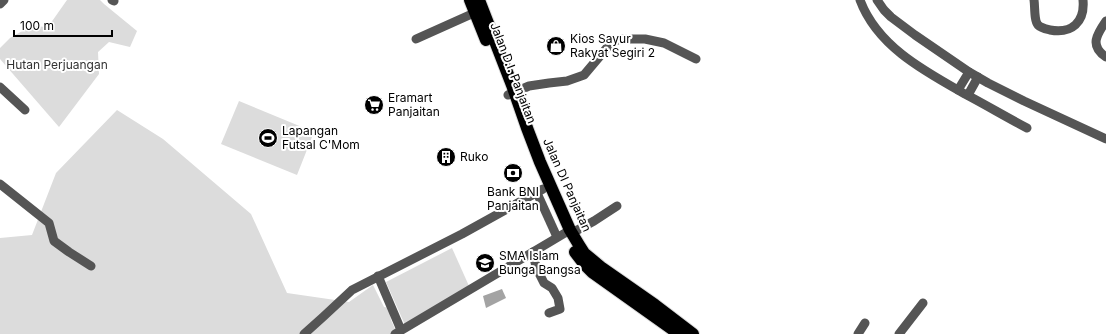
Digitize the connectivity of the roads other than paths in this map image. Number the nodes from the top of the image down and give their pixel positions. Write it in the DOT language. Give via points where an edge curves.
graph roads {
  1 [pos="4,0"];
  2 [pos="470,0"];
  3 [pos="479,0"];
  4 [pos="860,0"];
  5 [pos="877,0"];
  6 [pos="1034,0"];
  7 [pos="1083,0"];
  8 [pos="0,4"];
  9 [pos="474,13"];
  10 [pos="1106,21"];
  11 [pos="416,39"];
  12 [pos="1106,57"];
  13 [pos="696,58"];
  14 [pos="968,72"];
  15 [pos="978,77"];
  16 [pos="0,87"];
  17 [pos="958,90"];
  18 [pos="511,93"];
  19 [pos="968,95"];
  20 [pos="24,110"];
  21 [pos="1027,128"];
  22 [pos="1106,139"];
  23 [pos="1,186"];
  24 [pos="540,191"];
  25 [pos="617,206"];
  26 [pos="566,233"];
  27 [pos="532,252"];
  28 [pos="91,266"];
  29 [pos="378,276"];
  30 [pos="923,303"];
  31 [pos="549,314"];
  32 [pos="865,323"];
  33 [pos="398,332"];
  34 [pos="304,334"];
  35 [pos="679,334"];
  36 [pos="693,334"];
  37 [pos="858,334"];
  38 [pos="899,334"];
  1 -- 8 [label="street"];
  2 -- 9 [label="highway, Jalan D.I. Panjaitan"];
  3 -- 18 [label="highway, Jalan DI Panjaitan"];
  4 -- 17 [label="street" via="870,21 895,49"];
  5 -- 14 [label="street" via="891,18"];
  6 -- 7 [label="street" via="1036,21 1039,26 1064,31 1078,21 1083,9"];
  9 -- 11 [label="street"];
  9 -- 18 [label="highway, Jalan D.I. Panjaitan"];
  10 -- 12 [label="street" via="1096,40 1096,46"];
  13 -- 18 [label="street" via="645,39 620,39 611,43 584,75 567,81 529,86"];
  14 -- 15 [label="street"];
  14 -- 17 [label="street"];
  15 -- 19 [label="street"];
  15 -- 22 [label="street"];
  16 -- 20 [label="street"];
  17 -- 19 [label="street"];
  18 -- 24 [label="highway, Jalan D.I. Panjaitan"];
  18 -- 26 [label="highway, Jalan DI Panjaitan" via="527,128"];
  19 -- 21 [label="street"];
  23 -- 28 [label="street" via="50,223 54,241"];
  24 -- 26 [label="highway, Jalan D.I. Panjaitan" via="552,216"];
  24 -- 29 [label="street"];
  25 -- 26 [label="street" via="594,221"];
  26 -- 27 [label="street"];
  26 -- 35 [label="highway, Jalan D.I. Panjaitan" via="577,256 592,272"];
  26 -- 36 [label="highway, Jalan DI Panjaitan" via="591,260"];
  27 -- 31 [label="street" via="544,283 552,288 558,298 560,309"];
  27 -- 33 [label="street"];
  29 -- 33 [label="street"];
  29 -- 34 [label="street" via="352,290"];
  30 -- 38 [label="street"];
  32 -- 37 [label="street"];
}
